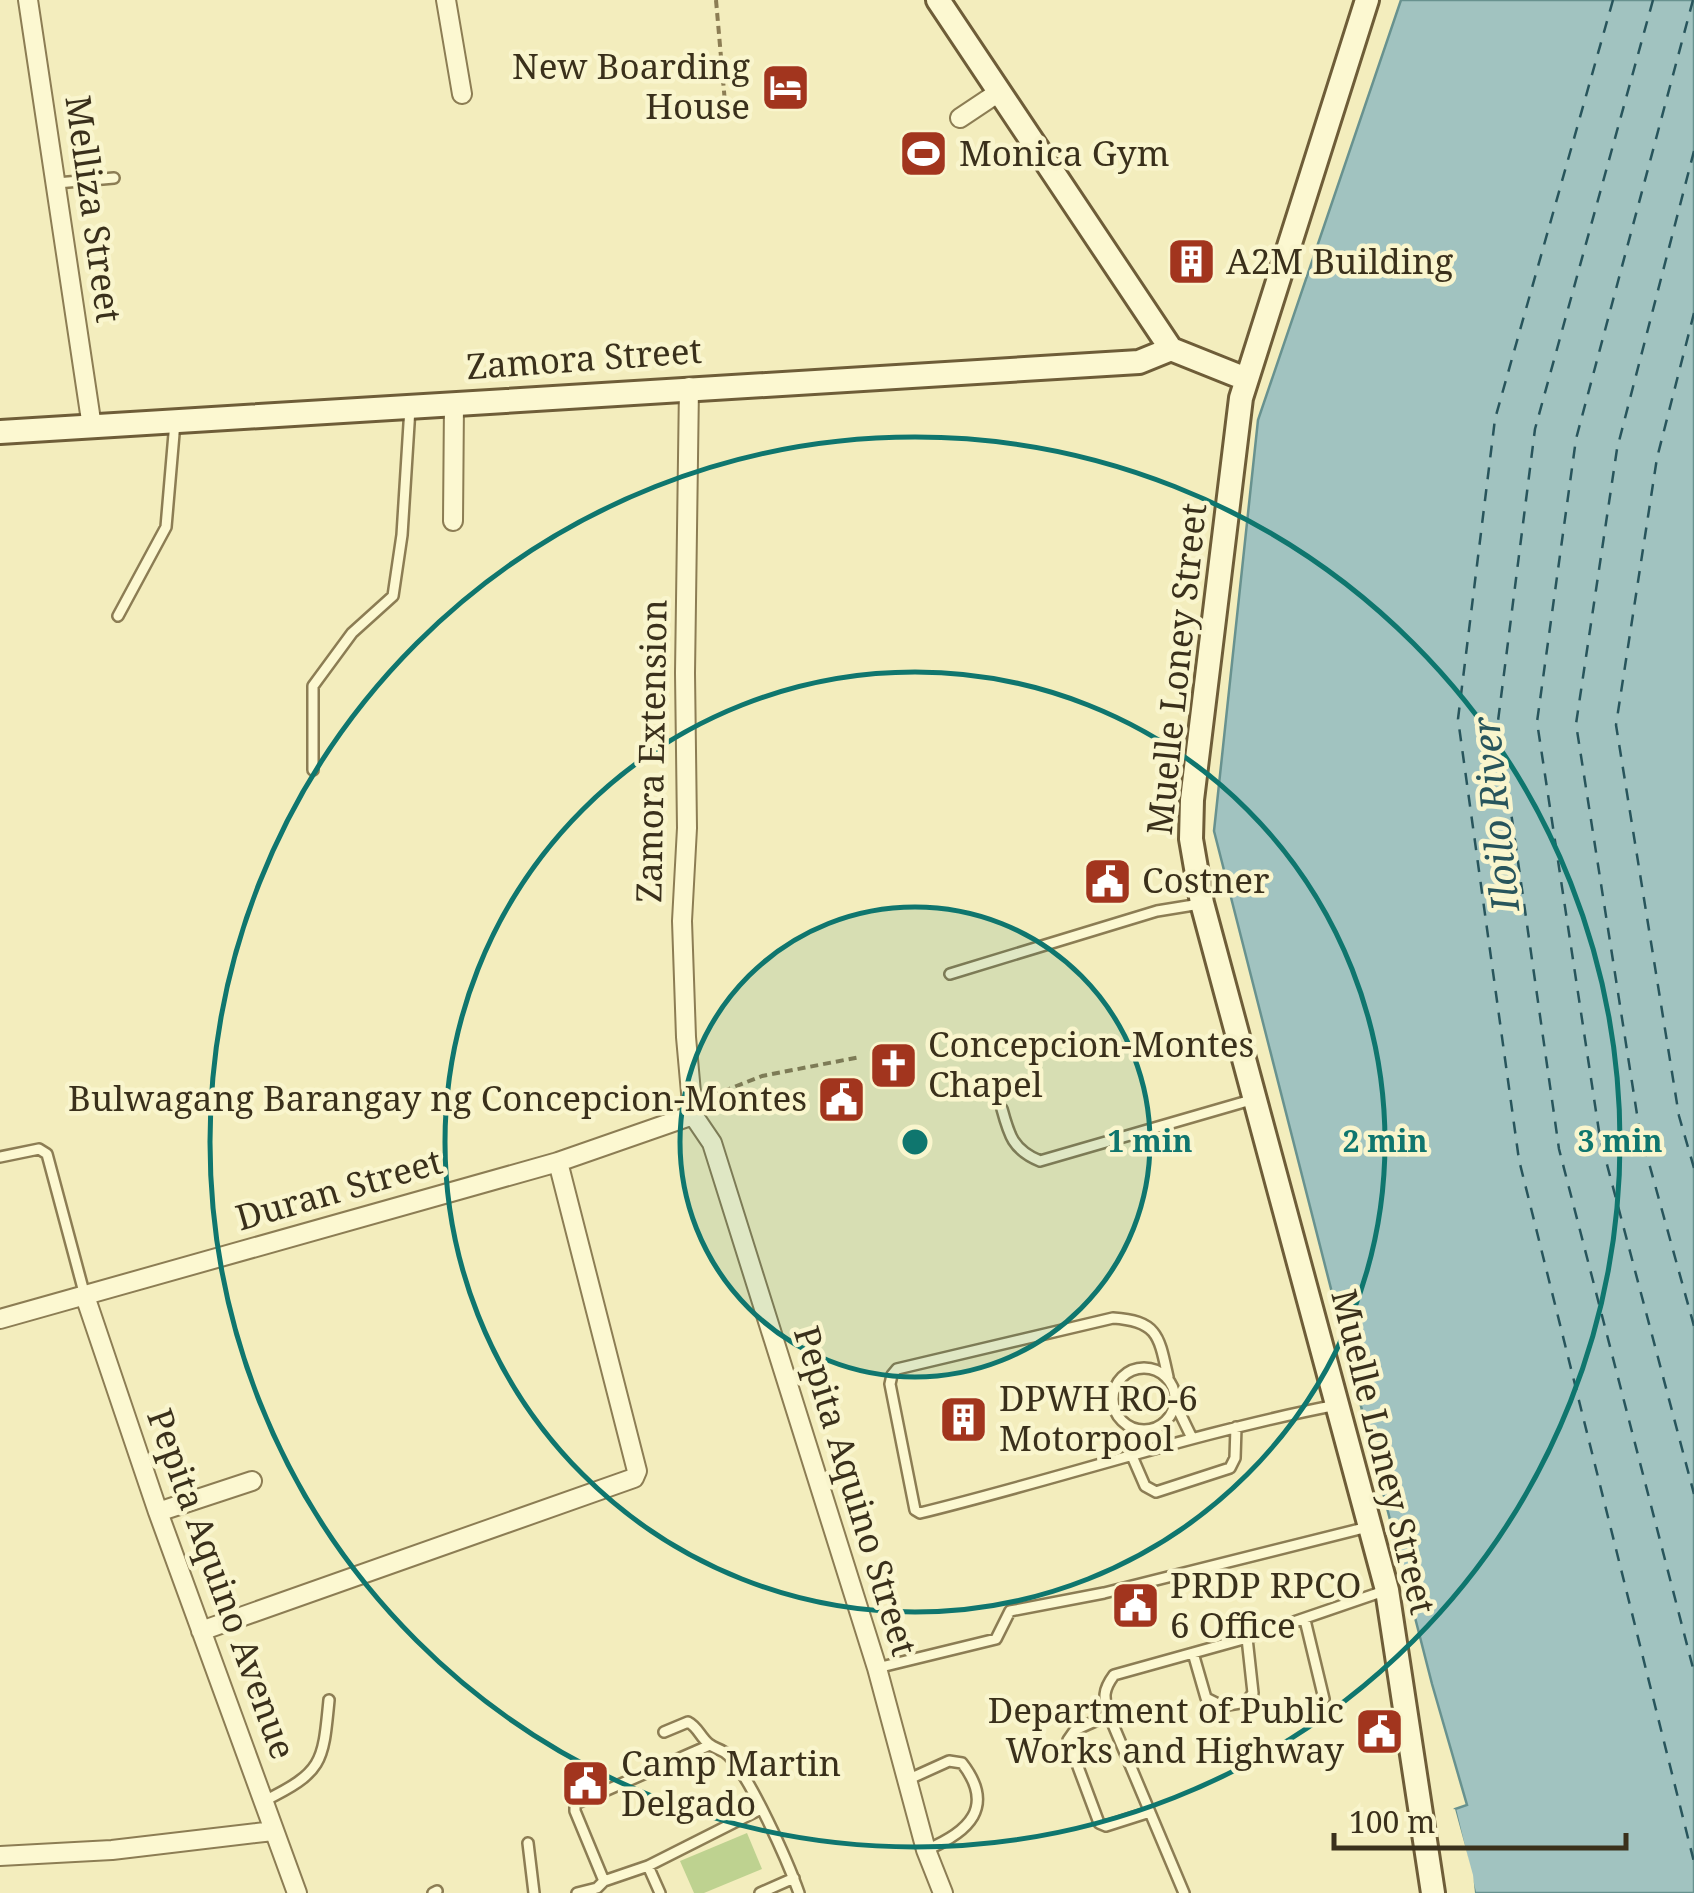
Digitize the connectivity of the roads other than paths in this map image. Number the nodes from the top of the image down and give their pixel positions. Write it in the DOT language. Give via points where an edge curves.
graph roads {
  1 [pos="28,0"];
  2 [pos="446,0"];
  3 [pos="938,0"];
  4 [pos="1367,0"];
  5 [pos="1000,92"];
  6 [pos="462,94"];
  7 [pos="960,118"];
  8 [pos="114,178"];
  9 [pos="57,183"];
  10 [pos="1171,349"];
  11 [pos="1246,380"];
  12 [pos="688,387"];
  13 [pos="454,403"];
  14 [pos="410,405"];
  15 [pos="175,419"];
  16 [pos="92,427"];
  17 [pos="0,432"];
  18 [pos="453,520"];
  19 [pos="118,616"];
  20 [pos="314,770"];
  21 [pos="1202,903"];
  22 [pos="950,974"];
  23 [pos="1254,1100"];
  24 [pos="693,1109"];
  25 [pos="1002,1109"];
  26 [pos="0,1157"];
  27 [pos="558,1162"];
  28 [pos="85,1296"];
  29 [pos="0,1318"];
  30 [pos="1168,1378"];
  31 [pos="1175,1403"];
  32 [pos="1337,1405"];
  33 [pos="1236,1427"];
  34 [pos="1191,1436"];
  35 [pos="1132,1456"];
  36 [pos="252,1482"];
  37 [pos="158,1512"];
  38 [pos="1368,1527"];
  39 [pos="1387,1590"];
  40 [pos="1305,1620"];
  41 [pos="201,1631"];
  42 [pos="1247,1638"];
  43 [pos="1193,1653"];
  44 [pos="877,1668"];
  45 [pos="1324,1699"];
  46 [pos="329,1700"];
  47 [pos="1109,1715"];
  48 [pos="664,1732"];
  49 [pos="710,1745"];
  50 [pos="906,1780"];
  51 [pos="264,1800"];
  52 [pos="761,1809"];
  53 [pos="1150,1812"];
  54 [pos="273,1831"];
  55 [pos="528,1843"];
  56 [pos="926,1850"];
  57 [pos="0,1856"];
  58 [pos="648,1866"];
  59 [pos="794,1878"];
  60 [pos="604,1881"];
  61 [pos="296,1893"];
  62 [pos="534,1893"];
  63 [pos="577,1893"];
  64 [pos="660,1893"];
  65 [pos="760,1893"];
  66 [pos="800,1893"];
  67 [pos="942,1893"];
  68 [pos="1184,1893"];
  69 [pos="1433,1893"];
  1 -- 9 [label="street, Melliza Street"];
  2 -- 6 [label="street"];
  3 -- 5 [label="main road"];
  4 -- 11 [label="main road, Muelle Loney Street"];
  5 -- 7 [label="street"];
  5 -- 10 [label="main road"];
  8 -- 9 [label="lane"];
  9 -- 16 [label="street, Melliza Street"];
  10 -- 11 [label="main road"];
  10 -- 12 [label="main road, Zamora Street" via="1139,362"];
  11 -- 21 [label="main road, Muelle Loney Street" via="1192,800"];
  12 -- 13 [label="main road, Zamora Street"];
  12 -- 24 [label="street, Zamora Extension" via="682,921"];
  13 -- 14 [label="main road, Zamora Street"];
  13 -- 18 [label="street"];
  14 -- 15 [label="main road, Zamora Street"];
  14 -- 20 [label="lane" via="393,596 352,632 313,686"];
  15 -- 16 [label="main road, Zamora Street"];
  15 -- 19 [label="lane" via="166,527"];
  16 -- 17 [label="main road, Zamora Street"];
  21 -- 22 [label="lane"];
  21 -- 23 [label="main road, Muelle Loney Street"];
  23 -- 25 [label="lane" via="1040,1160 1020,1153"];
  23 -- 32 [label="main road, Muelle Loney Street"];
  24 -- 27 [label="street, Duran Street"];
  24 -- 44 [label="street, Pepita Aquino Street" via="712,1143"];
  26 -- 28 [label="lane" via="39,1149 46,1154"];
  27 -- 28 [label="street, Duran Street"];
  27 -- 41 [label="street" via="634,1478"];
  28 -- 29 [label="street, Duran Street"];
  28 -- 37 [label="street, Pepita Aquino Avenue"];
  30 -- 31 [label="lane"];
  30 -- 31 [label="lane" via="1152,1369 1134,1370 1116,1387 1114,1404 1128,1425 1145,1429 1161,1424"];
  30 -- 35 [label="lane" via="1152,1329 1112,1318 892,1375 912,1505 920,1513"];
  31 -- 34 [label="lane"];
  32 -- 33 [label="lane"];
  32 -- 38 [label="main road, Muelle Loney Street"];
  33 -- 34 [label="lane"];
  33 -- 35 [label="lane" via="1230,1468 1156,1492 1145,1486"];
  34 -- 35 [label="lane"];
  36 -- 37 [label="street"];
  37 -- 41 [label="street, Pepita Aquino Avenue"];
  38 -- 39 [label="main road, Muelle Loney Street"];
  38 -- 44 [label="lane" via="1010,1611 996,1639"];
  39 -- 40 [label="lane"];
  39 -- 69 [label="main road, Muelle Loney Street"];
  40 -- 42 [label="lane"];
  40 -- 45 [label="lane"];
  41 -- 51 [label="street, Pepita Aquino Avenue"];
  42 -- 43 [label="lane"];
  42 -- 43 [label="lane" via="1253,1693 1246,1702 1222,1706 1206,1698"];
  43 -- 47 [label="lane" via="1114,1674 1103,1696"];
  44 -- 50 [label="street, Pepita Aquino Street"];
  46 -- 51 [label="lane" via="318,1766"];
  47 -- 53 [label="lane"];
  47 -- 53 [label="lane" via="1068,1740 1099,1823"];
  48 -- 49 [label="lane" via="688,1722"];
  49 -- 52 [label="lane" via="733,1760"];
  49 -- 60 [label="lane" via="574,1805"];
  50 -- 56 [label="street, Pepita Aquino Street"];
  50 -- 56 [label="lane" via="950,1761 962,1763 977,1793 967,1825"];
  51 -- 54 [label="street, Pepita Aquino Avenue"];
  52 -- 58 [label="lane"];
  52 -- 59 [label="lane"];
  53 -- 68 [label="lane"];
  54 -- 57 [label="street"];
  54 -- 61 [label="street, Pepita Aquino Avenue"];
  55 -- 62 [label="lane"];
  56 -- 67 [label="street, Pepita Aquino Street"];
  58 -- 60 [label="lane"];
  58 -- 64 [label="lane"];
  59 -- 65 [label="lane"];
  59 -- 66 [label="lane"];
  60 -- 63 [label="lane"];
}
